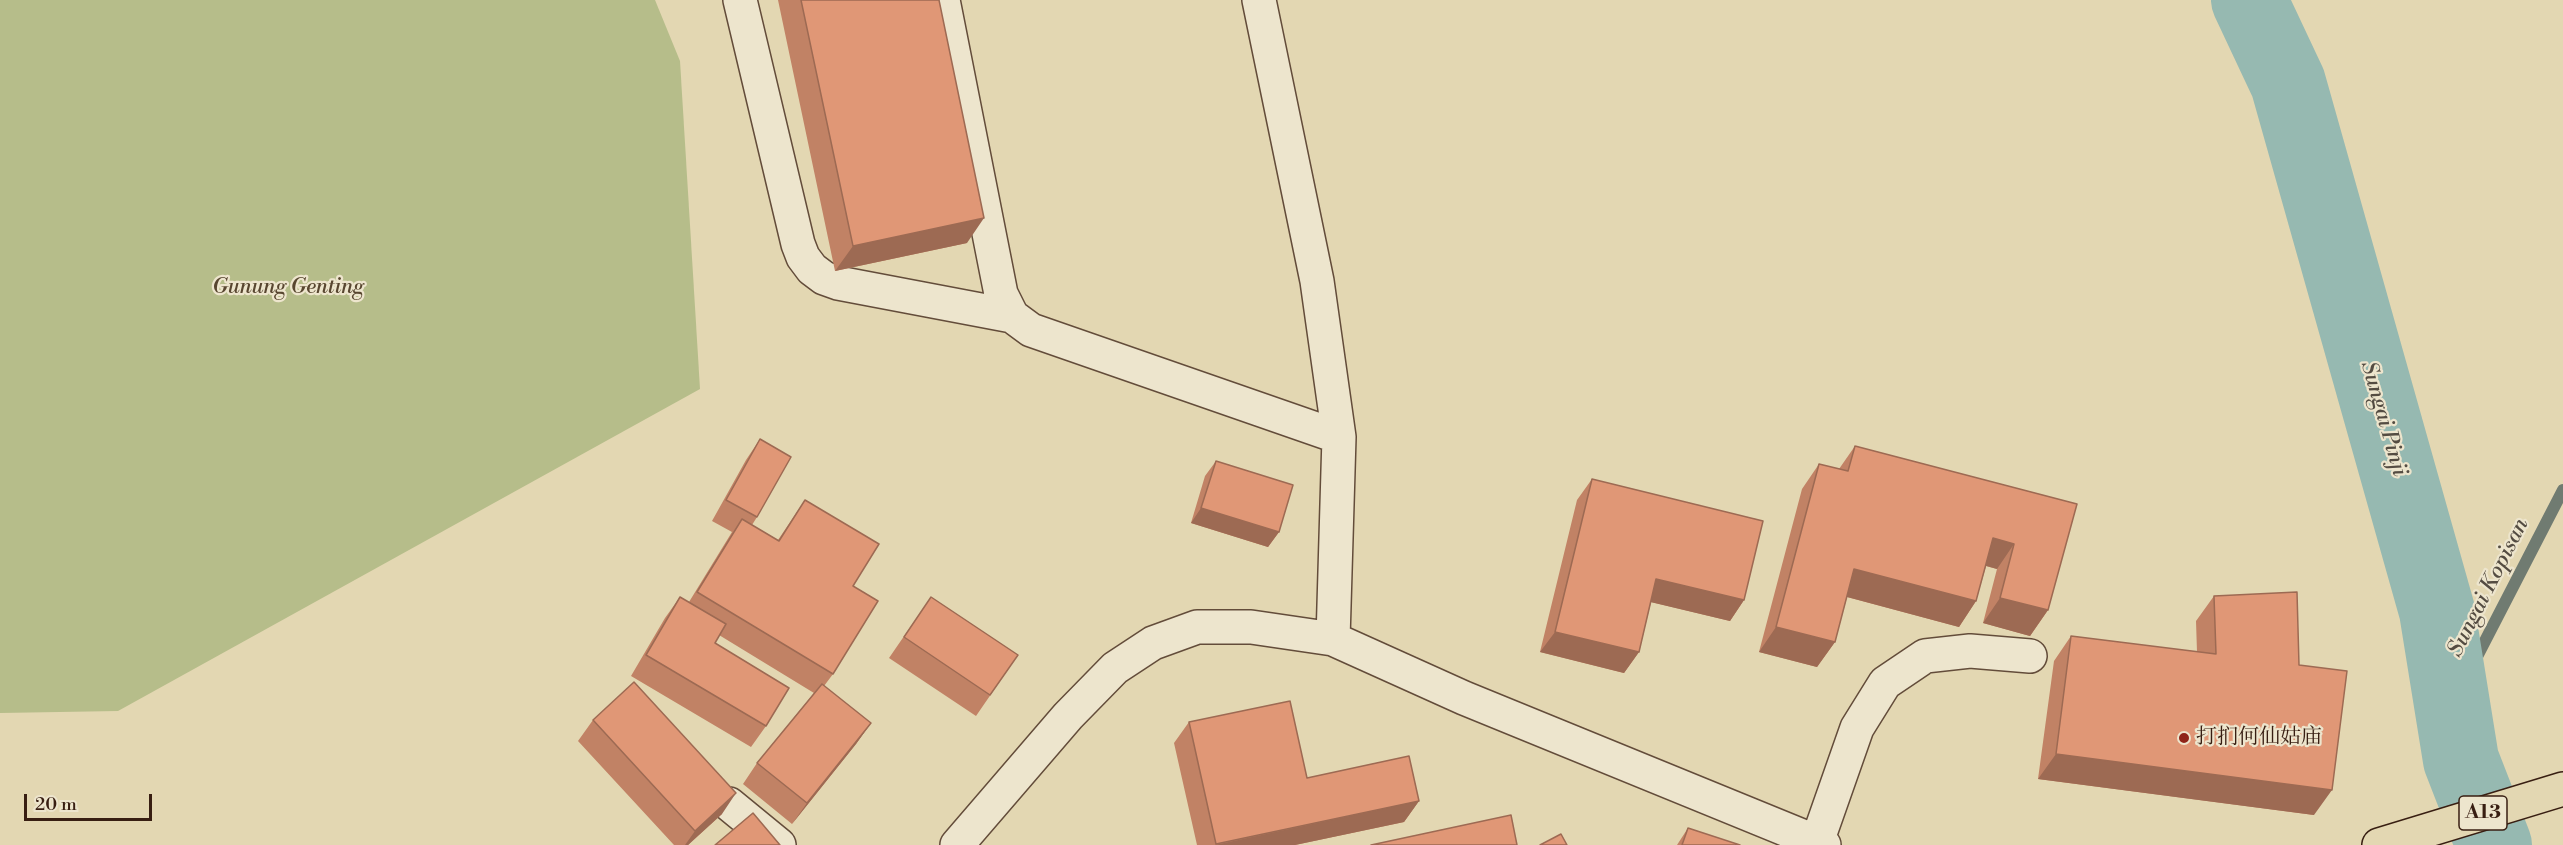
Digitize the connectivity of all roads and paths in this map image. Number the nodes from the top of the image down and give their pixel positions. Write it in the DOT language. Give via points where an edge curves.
graph roads {
  1 [pos="740,0"];
  2 [pos="944,0"];
  3 [pos="1259,0"];
  4 [pos="1012,316"];
  5 [pos="1339,437"];
  6 [pos="1334,639"];
  7 [pos="2030,656"];
  8 [pos="2563,789"];
  9 [pos="729,804"];
  10 [pos="2391,841"];
  11 [pos="1821,843"];
  12 [pos="779,845"];
  13 [pos="957,845"];
  1 -- 4 [label="street" via="798,244 812,269 838,283"];
  2 -- 4 [label="street" via="1001,294"];
  3 -- 5 [label="street" via="1317,281"];
  4 -- 5 [label="street" via="1031,330"];
  5 -- 6 [label="street"];
  6 -- 11 [label="street" via="1464,698"];
  6 -- 13 [label="street" via="1251,627 1197,627 1153,643 1115,668 1068,716"];
  7 -- 11 [label="street" via="1970,651 1925,656 1885,683 1857,728"];
  8 -- 10 [label="main road, A13"];
  9 -- 12 [label="street"];
}
